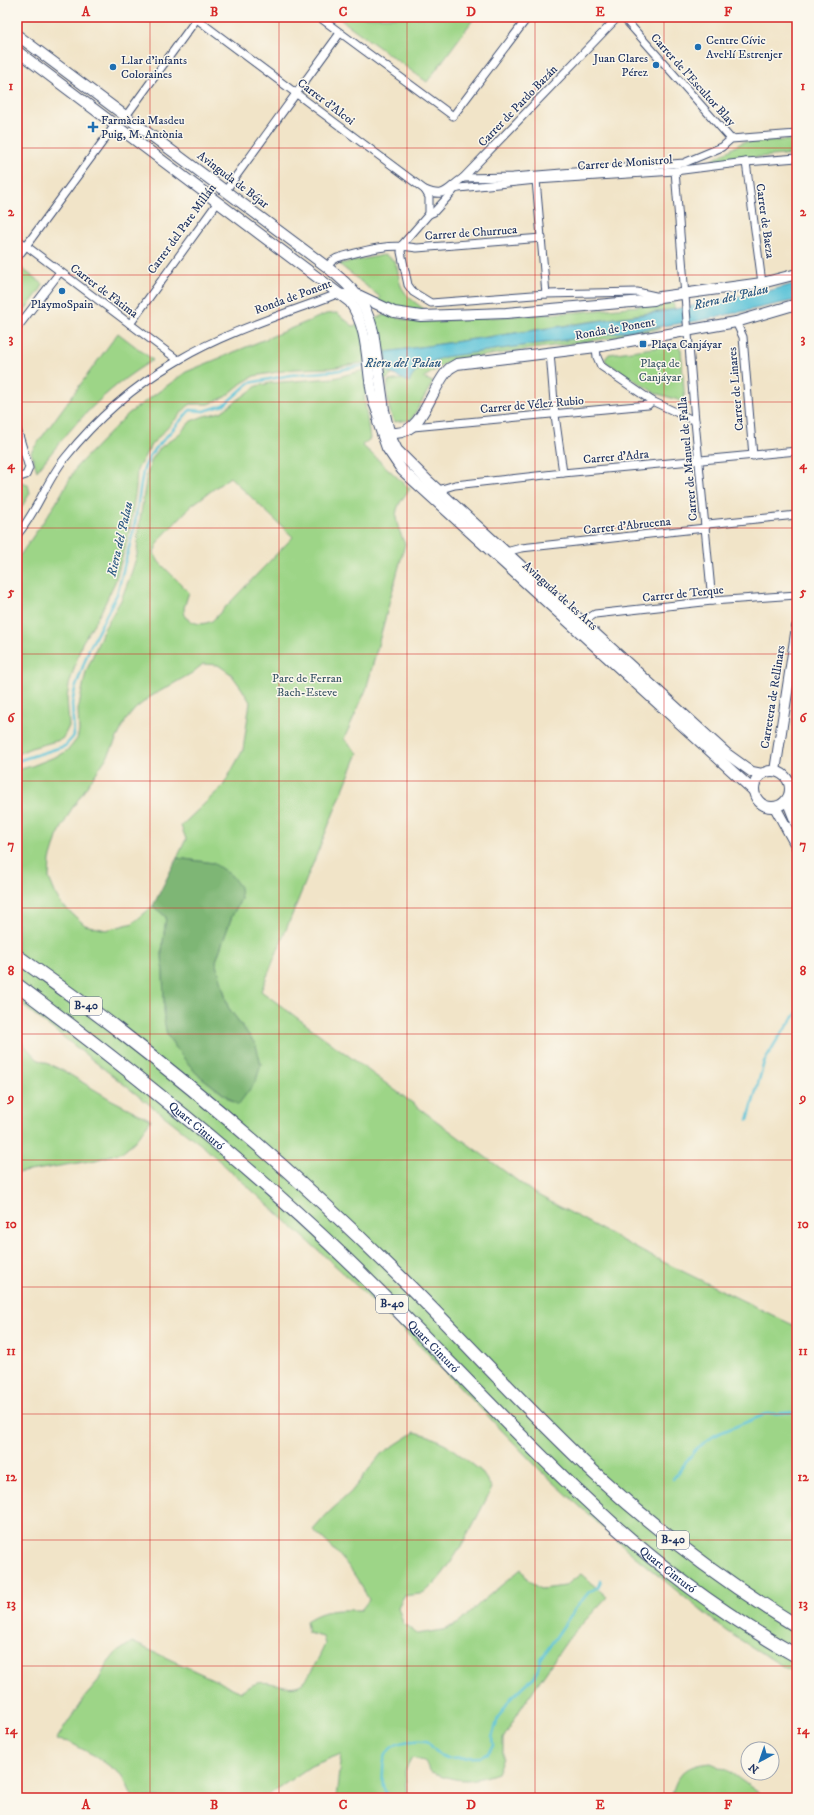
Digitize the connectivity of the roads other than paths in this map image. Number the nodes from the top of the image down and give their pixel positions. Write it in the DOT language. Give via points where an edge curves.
graph roads {
  1 [pos="319,17"];
  2 [pos="528,17"];
  3 [pos="618,17"];
  4 [pos="623,17"];
  5 [pos="196,18"];
  6 [pos="340,33"];
  7 [pos="17,35"];
  8 [pos="19,56"];
  9 [pos="296,92"];
  10 [pos="126,116"];
  11 [pos="115,125"];
  12 [pos="797,134"];
  13 [pos="731,139"];
  14 [pos="797,158"];
  15 [pos="746,162"];
  16 [pos="675,171"];
  17 [pos="463,178"];
  18 [pos="536,180"];
  19 [pos="226,190"];
  20 [pos="425,190"];
  21 [pos="218,202"];
  22 [pos="429,214"];
  23 [pos="542,238"];
  24 [pos="17,239"];
  25 [pos="269,241"];
  26 [pos="26,246"];
  27 [pos="402,246"];
  28 [pos="17,258"];
  29 [pos="318,261"];
  30 [pos="330,264"];
  31 [pos="60,272"];
  32 [pos="797,274"];
  33 [pos="762,283"];
  34 [pos="340,293"];
  35 [pos="546,294"];
  36 [pos="685,294"];
  37 [pos="358,295"];
  38 [pos="660,297"];
  39 [pos="797,304"];
  40 [pos="736,322"];
  41 [pos="130,324"];
  42 [pos="17,328"];
  43 [pos="688,329"];
  44 [pos="369,331"];
  45 [pos="596,347"];
  46 [pos="550,352"];
  47 [pos="178,360"];
  48 [pos="376,390"];
  49 [pos="652,401"];
  50 [pos="374,403"];
  51 [pos="555,415"];
  52 [pos="695,421"];
  53 [pos="17,429"];
  54 [pos="401,431"];
  55 [pos="797,451"];
  56 [pos="402,455"];
  57 [pos="753,456"];
  58 [pos="699,460"];
  59 [pos="563,473"];
  60 [pos="17,478"];
  61 [pos="438,490"];
  62 [pos="797,515"];
  63 [pos="705,528"];
  64 [pos="17,535"];
  65 [pos="506,552"];
  66 [pos="797,595"];
  67 [pos="712,601"];
  68 [pos="579,625"];
  69 [pos="797,627"];
  70 [pos="775,771"];
  71 [pos="762,774"];
  72 [pos="754,791"];
  73 [pos="786,800"];
  74 [pos="775,807"];
  75 [pos="797,825"];
  76 [pos="797,847"];
  77 [pos="17,956"];
  78 [pos="17,985"];
  79 [pos="773,1608"];
  80 [pos="797,1619"];
  81 [pos="797,1626"];
  82 [pos="756,1636"];
  83 [pos="797,1656"];
  84 [pos="797,1666"];
  1 -- 6 [label="street"];
  2 -- 6 [label="street" via="453,116"];
  3 -- 17 [label="street, Carrer de Pardo Bazán"];
  4 -- 13 [label="street, Carrer de l'Escultor Blay"];
  5 -- 9 [label="street, Carrer d'Alcoi"];
  5 -- 10 [label="street"];
  6 -- 9 [label="street, Carrer del Pare Millán"];
  7 -- 10 [label="main road, Avinguda de Béjar"];
  8 -- 11 [label="main road, Avinguda de Béjar"];
  9 -- 19 [label="street, Carrer del Pare Millán"];
  9 -- 20 [label="street, Carrer d'Alcoi"];
  10 -- 19 [label="main road, Avinguda de Béjar"];
  11 -- 21 [label="main road, Avinguda de Béjar"];
  11 -- 26 [label="street"];
  12 -- 13 [label="street, Carrer de Monistrol"];
  13 -- 17 [label="street, Carrer de Monistrol" via="722,147 684,163"];
  14 -- 15 [label="street, Carrer de Monistrol"];
  15 -- 16 [label="street, Carrer de Monistrol"];
  15 -- 33 [label="street, Carrer de Baeza"];
  16 -- 18 [label="street, Carrer de Monistrol"];
  16 -- 36 [label="street, Carrer de Manuel de Falla"];
  17 -- 20 [label="street, Carrer de Pardo Bazán" via="444,193"];
  18 -- 22 [label="street, Carrer de Monistrol" via="455,190"];
  18 -- 23 [label="street"];
  19 -- 21 [label="main road, Carrer del Pare Millán"];
  19 -- 29 [label="main road, Avinguda de Béjar"];
  20 -- 22 [label="street" via="429,197"];
  21 -- 25 [label="main road, Avinguda de Béjar"];
  21 -- 41 [label="street, Carrer del Pare Millán"];
  22 -- 27 [label="street"];
  23 -- 27 [label="street, Carrer de Churruca" via="417,248"];
  23 -- 35 [label="street"];
  24 -- 26 [label="street, Carrer de Fàtima"];
  25 -- 29 [label="main road, Avinguda de Béjar" via="290,249 307,262"];
  25 -- 34 [label="main road, Avinguda de Béjar"];
  26 -- 28 [label="street"];
  26 -- 31 [label="street, Carrer de Fàtima"];
  27 -- 30 [label="street, Carrer de Churruca" via="380,246"];
  27 -- 35 [label="street, Ronda de Ponent" via="408,284 413,292 431,303"];
  29 -- 30 [label="main road, Avinguda de Béjar"];
  30 -- 37 [label="main road, Avinguda de Béjar"];
  31 -- 41 [label="street, Carrer de Fàtima"];
  31 -- 42 [label="street"];
  32 -- 33 [label="main road, Ronda de Ponent"];
  33 -- 36 [label="main road, Ronda de Ponent"];
  34 -- 37 [label="street, Ronda de Ponent"];
  34 -- 44 [label="main road, Avinguda de Béjar" via="350,302"];
  34 -- 47 [label="street, Ronda de Ponent" via="236,333"];
  35 -- 38 [label="street, Ronda de Ponent" via="637,292"];
  36 -- 38 [label="main road, Ronda de Ponent"];
  36 -- 43 [label="street, Carrer de Manuel de Falla"];
  37 -- 38 [label="main road, Ronda de Ponent" via="394,312 421,316 576,308 654,300"];
  37 -- 44 [label="main road, Avinguda de Béjar" via="369,316"];
  39 -- 40 [label="main road, Ronda de Ponent"];
  40 -- 43 [label="main road, Ronda de Ponent"];
  40 -- 57 [label="street, Carrer de Linares" via="742,337"];
  41 -- 47 [label="street, Carrer de Fàtima"];
  43 -- 45 [label="main road, Ronda de Ponent"];
  43 -- 52 [label="street, Carrer de Manuel de Falla"];
  44 -- 48 [label="main road"];
  45 -- 46 [label="main road, Ronda de Ponent"];
  45 -- 49 [label="street" via="601,366"];
  46 -- 51 [label="street"];
  46 -- 54 [label="main road, Ronda de Ponent" via="457,364 449,368"];
  47 -- 64 [label="street, Ronda de Ponent" via="148,379 97,422 55,470 32,514"];
  48 -- 50 [label="main road"];
  48 -- 54 [label="main road"];
  49 -- 51 [label="street, Carrer de Vélez Rubio" via="648,404"];
  49 -- 52 [label="street"];
  50 -- 54 [label="main road" via="383,426"];
  50 -- 68 [label="main road, Avinguda de les Arts" via="387,448 402,470"];
  51 -- 54 [label="street, Carrer de Vélez Rubio"];
  51 -- 59 [label="street"];
  52 -- 58 [label="street, Carrer de Manuel de Falla"];
  53 -- 60 [label="street" via="29,468 26,475"];
  54 -- 56 [label="main road" via="399,442"];
  54 -- 56 [label="main road, Avinguda de les Arts" via="392,443"];
  55 -- 57 [label="street, Carrer d'Adra"];
  56 -- 61 [label="main road, Avinguda de les Arts"];
  57 -- 58 [label="street, Carrer d'Adra"];
  58 -- 59 [label="street, Carrer d'Adra"];
  58 -- 63 [label="street, Carrer de Manuel de Falla"];
  59 -- 61 [label="street, Carrer d'Adra" via="455,485"];
  61 -- 65 [label="main road, Avinguda de les Arts"];
  62 -- 63 [label="street, Carrer d'Abrucena" via="708,524"];
  63 -- 65 [label="street, Carrer d'Abrucena" via="520,548"];
  63 -- 67 [label="street, Carrer de Manuel de Falla"];
  65 -- 68 [label="main road, Avinguda de les Arts"];
  66 -- 67 [label="street, Carrer de Terque"];
  67 -- 68 [label="street, Carrer de Terque" via="595,614"];
  68 -- 71 [label="main road, Avinguda de les Arts" via="727,754 752,772"];
  68 -- 72 [label="main road, Avinguda de les Arts"];
  69 -- 70 [label="main road, Carretera de Rellinars"];
  70 -- 71 [label="main road"];
  70 -- 73 [label="main road" via="783,774 788,781 790,793"];
  71 -- 72 [label="main road" via="756,781"];
  72 -- 74 [label="main road" via="761,803"];
  73 -- 74 [label="main road"];
  73 -- 75 [label="main road"];
  74 -- 76 [label="main road"];
  77 -- 79 [label="highway, Quart Cinturó / B-40" via="118,1030 224,1115 394,1271 598,1476 654,1524 726,1579"];
  78 -- 82 [label="highway, Quart Cinturó / B-40" via="141,1079 255,1174 344,1257 579,1492 649,1555"];
  79 -- 80 [label="highway"];
  79 -- 81 [label="highway, Quart Cinturó / B-40"];
  82 -- 83 [label="highway, Quart Cinturó / B-40"];
  82 -- 84 [label="highway"];
}
